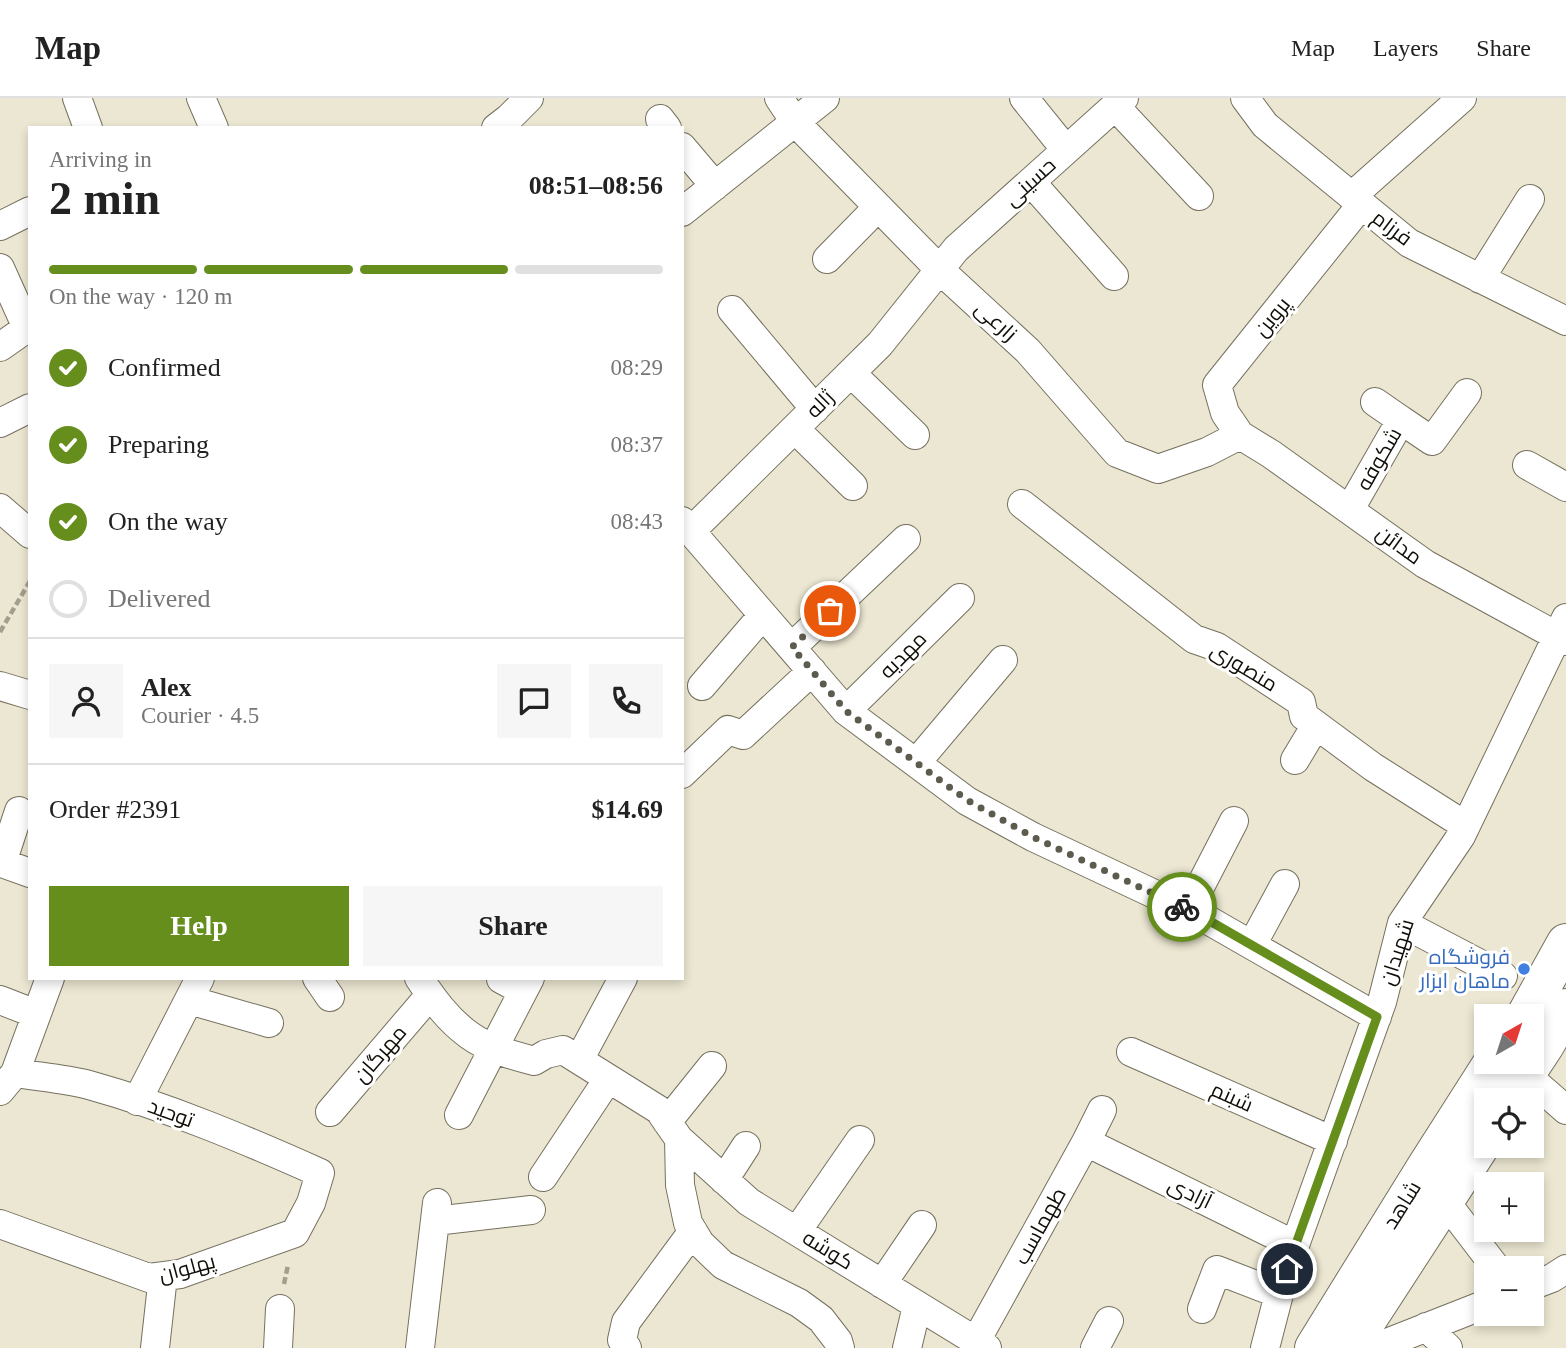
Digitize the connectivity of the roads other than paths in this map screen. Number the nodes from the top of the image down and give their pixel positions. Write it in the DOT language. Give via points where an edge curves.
graph roads {
  1 [pos="77,98"];
  2 [pos="201,98"];
  3 [pos="529,98"];
  4 [pos="779,98"];
  5 [pos="825,98"];
  6 [pos="1024,98"];
  7 [pos="1245,98"];
  8 [pos="1462,98"];
  9 [pos="1119,102"];
  10 [pos="795,122"];
  11 [pos="87,126"];
  12 [pos="213,126"];
  13 [pos="499,126"];
  14 [pos="684,148"];
  15 [pos="1066,150"];
  16 [pos="1031,181"];
  17 [pos="715,186"];
  18 [pos="1199,196"];
  19 [pos="1357,200"];
  20 [pos="1530,200"];
  21 [pos="878,207"];
  22 [pos="684,210"];
  23 [pos="28,212"];
  24 [pos="0,226"];
  25 [pos="827,260"];
  26 [pos="0,268"];
  27 [pos="940,270"];
  28 [pos="1114,276"];
  29 [pos="1480,279"];
  30 [pos="732,310"];
  31 [pos="1566,321"];
  32 [pos="28,327"];
  33 [pos="0,347"];
  34 [pos="851,373"];
  35 [pos="1467,393"];
  36 [pos="1375,402"];
  37 [pos="28,409"];
  38 [pos="815,409"];
  39 [pos="1401,420"];
  40 [pos="0,422"];
  41 [pos="795,429"];
  42 [pos="915,435"];
  43 [pos="1240,435"];
  44 [pos="1527,465"];
  45 [pos="853,486"];
  46 [pos="1566,486"];
  47 [pos="1021,504"];
  48 [pos="0,508"];
  49 [pos="1350,509"];
  50 [pos="687,526"];
  51 [pos="28,532"];
  52 [pos="906,539"];
  53 [pos="960,598"];
  54 [pos="763,615"];
  55 [pos="1563,632"];
  56 [pos="792,647"];
  57 [pos="1003,660"];
  58 [pos="812,671"];
  59 [pos="0,686"];
  60 [pos="702,686"];
  61 [pos="28,694"];
  62 [pos="846,711"];
  63 [pos="1316,725"];
  64 [pos="1295,760"];
  65 [pos="916,763"];
  66 [pos="684,772"];
  67 [pos="19,811"];
  68 [pos="1234,821"];
  69 [pos="1466,826"];
  70 [pos="28,872"];
  71 [pos="1285,884"];
  72 [pos="1188,910"];
  73 [pos="1402,923"];
  74 [pos="1566,943"];
  75 [pos="1252,945"];
  76 [pos="1503,976"];
  77 [pos="49,980"];
  78 [pos="622,980"];
  79 [pos="518,983"];
  80 [pos="424,987"];
  81 [pos="194,989"];
  82 [pos="0,1000"];
  83 [pos="1532,1004"];
  84 [pos="1566,1008"];
  85 [pos="36,1014"];
  86 [pos="1377,1017"];
  87 [pos="270,1023"];
  88 [pos="494,1048"];
  89 [pos="1131,1052"];
  90 [pos="579,1060"];
  91 [pos="712,1066"];
  92 [pos="608,1079"];
  93 [pos="1509,1079"];
  94 [pos="8,1082"];
  95 [pos="137,1101"];
  96 [pos="1102,1110"];
  97 [pos="1566,1110"];
  98 [pos="330,1112"];
  99 [pos="459,1115"];
  100 [pos="673,1131"];
  101 [pos="860,1140"];
  102 [pos="1333,1141"];
  103 [pos="1086,1142"];
  104 [pos="746,1146"];
  105 [pos="1474,1156"];
  106 [pos="543,1177"];
  107 [pos="724,1180"];
  108 [pos="1445,1201"];
  109 [pos="531,1210"];
  110 [pos="0,1224"];
  111 [pos="922,1225"];
  112 [pos="693,1231"];
  113 [pos="797,1231"];
  114 [pos="295,1233"];
  115 [pos="1294,1245"];
  116 [pos="1487,1256"];
  117 [pos="163,1276"];
  118 [pos="881,1284"];
  119 [pos="1279,1294"];
  120 [pos="917,1306"];
  121 [pos="280,1309"];
  122 [pos="1202,1309"];
  123 [pos="1474,1309"];
  124 [pos="1109,1321"];
  125 [pos="1426,1327"];
  126 [pos="624,1344"];
  127 [pos="981,1345"];
  128 [pos="155,1348"];
  129 [pos="278,1348"];
  130 [pos="420,1348"];
  131 [pos="840,1348"];
  132 [pos="907,1348"];
  133 [pos="1095,1348"];
  134 [pos="1265,1348"];
  135 [pos="1314,1348"];
  136 [pos="1349,1348"];
  137 [pos="1374,1348"];
  138 [pos="1448,1348"];
  1 -- 11 [label="street"];
  2 -- 12 [label="street"];
  3 -- 13 [label="street"];
  4 -- 10 [label="street, زارعی"];
  5 -- 10 [label="street"];
  6 -- 15 [label="street"];
  7 -- 19 [label="street, فرزام" via="1265,125"];
  8 -- 19 [label="street"];
  9 -- 15 [label="street, حسینی"];
  9 -- 18 [label="street"];
  10 -- 17 [label="street"];
  10 -- 21 [label="street, زارعی"];
  14 -- 17 [label="street"];
  15 -- 16 [label="street, حسینی"];
  16 -- 27 [label="street, حسینی" via="956,249"];
  16 -- 28 [label="street"];
  17 -- 22 [label="street"];
  19 -- 29 [label="street, فرزام" via="1409,243"];
  19 -- 43 [label="street, پروین" via="1217,385 1225,413"];
  20 -- 29 [label="street"];
  21 -- 25 [label="street"];
  21 -- 27 [label="street, زارعی"];
  23 -- 24 [label="street"];
  26 -- 32 [label="street"];
  27 -- 34 [label="street, ژاله"];
  27 -- 43 [label="street, زارعی" via="1028,351 1117,453 1157,469"];
  29 -- 31 [label="street, فرزام"];
  30 -- 38 [label="street"];
  32 -- 33 [label="street"];
  34 -- 38 [label="street, ژاله"];
  34 -- 42 [label="street"];
  35 -- 39 [label="street, شکوفه" via="1432,441"];
  36 -- 39 [label="street"];
  37 -- 40 [label="street"];
  38 -- 41 [label="street, ژاله"];
  39 -- 49 [label="street, شکوفه"];
  41 -- 45 [label="street"];
  41 -- 50 [label="street, ژاله"];
  43 -- 49 [label="street, مدائن"];
  44 -- 46 [label="street"];
  47 -- 63 [label="street, منصوری" via="1194,639 1217,647 1301,702 1304,716"];
  48 -- 51 [label="street"];
  49 -- 55 [label="street, مدائن" via="1425,564"];
  50 -- 54 [label="street"];
  52 -- 56 [label="street"];
  53 -- 62 [label="street, مهدیه"];
  54 -- 56 [label="street"];
  54 -- 60 [label="street"];
  55 -- 69 [label="street, شهیدان"];
  56 -- 58 [label="street"];
  57 -- 65 [label="street"];
  58 -- 62 [label="street"];
  58 -- 66 [label="street" via="743,735 728,730"];
  59 -- 61 [label="street"];
  62 -- 65 [label="street"];
  63 -- 64 [label="street"];
  63 -- 69 [label="street, منصوری"];
  65 -- 72 [label="street" via="967,800 1033,837"];
  67 -- 70 [label="street" via="2,863"];
  68 -- 72 [label="street"];
  69 -- 73 [label="street, شهیدان"];
  71 -- 75 [label="street"];
  72 -- 75 [label="street"];
  73 -- 76 [label="street"];
  73 -- 86 [label="street, شهیدان"];
  74 -- 83 [label="main road"];
  75 -- 86 [label="street"];
  77 -- 85 [label="street"];
  78 -- 90 [label="street"];
  79 -- 88 [label="street"];
  80 -- 88 [label="street" via="469,1035"];
  80 -- 98 [label="street, مهرگان"];
  81 -- 87 [label="street"];
  81 -- 95 [label="street"];
  82 -- 85 [label="street"];
  84 -- 93 [label="main road, شاهد" via="1545,1045"];
  85 -- 94 [label="street"];
  86 -- 102 [label="street, شهیدان"];
  88 -- 90 [label="street" via="534,1061 563,1050"];
  88 -- 99 [label="street"];
  89 -- 102 [label="street, شبنم"];
  90 -- 92 [label="street, کوشه"];
  91 -- 100 [label="street"];
  92 -- 100 [label="street, کوشه" via="659,1110"];
  92 -- 106 [label="street"];
  93 -- 97 [label="street"];
  93 -- 135 [label="main road, شاهد" via="1426,1167"];
  94 -- 95 [label="street, توحید" via="88,1085"];
  95 -- 114 [label="street, توحید" via="320,1173"];
  96 -- 103 [label="street, طهماسب"];
  100 -- 107 [label="street, کوشه"];
  100 -- 112 [label="street" via="680,1185"];
  101 -- 113 [label="street"];
  102 -- 115 [label="street, شهیدان"];
  103 -- 115 [label="street, آزادی"];
  103 -- 127 [label="street, طهماسب"];
  104 -- 107 [label="street"];
  105 -- 108 [label="main road, شاهد"];
  107 -- 113 [label="street, کوشه" via="749,1202"];
  108 -- 116 [label="street"];
  108 -- 136 [label="main road, شاهد"];
  109 -- 130 [label="street" via="435,1212"];
  110 -- 117 [label="street, پهلوان" via="149,1278"];
  111 -- 118 [label="street"];
  112 -- 126 [label="street" via="626,1322"];
  112 -- 131 [label="street" via="723,1265 821,1319"];
  113 -- 118 [label="street, کوشه"];
  114 -- 117 [label="street, پهلوان"];
  115 -- 119 [label="street, شهیدان"];
  117 -- 128 [label="street"];
  118 -- 120 [label="street, کوشه"];
  119 -- 122 [label="street" via="1217,1270"];
  119 -- 134 [label="street, شهیدان"];
  120 -- 127 [label="street, کوشه"];
  120 -- 132 [label="street"];
  121 -- 129 [label="street"];
  123 -- 125 [label="street"];
  124 -- 133 [label="street"];
  125 -- 137 [label="street"];
  125 -- 138 [label="street"];
}
